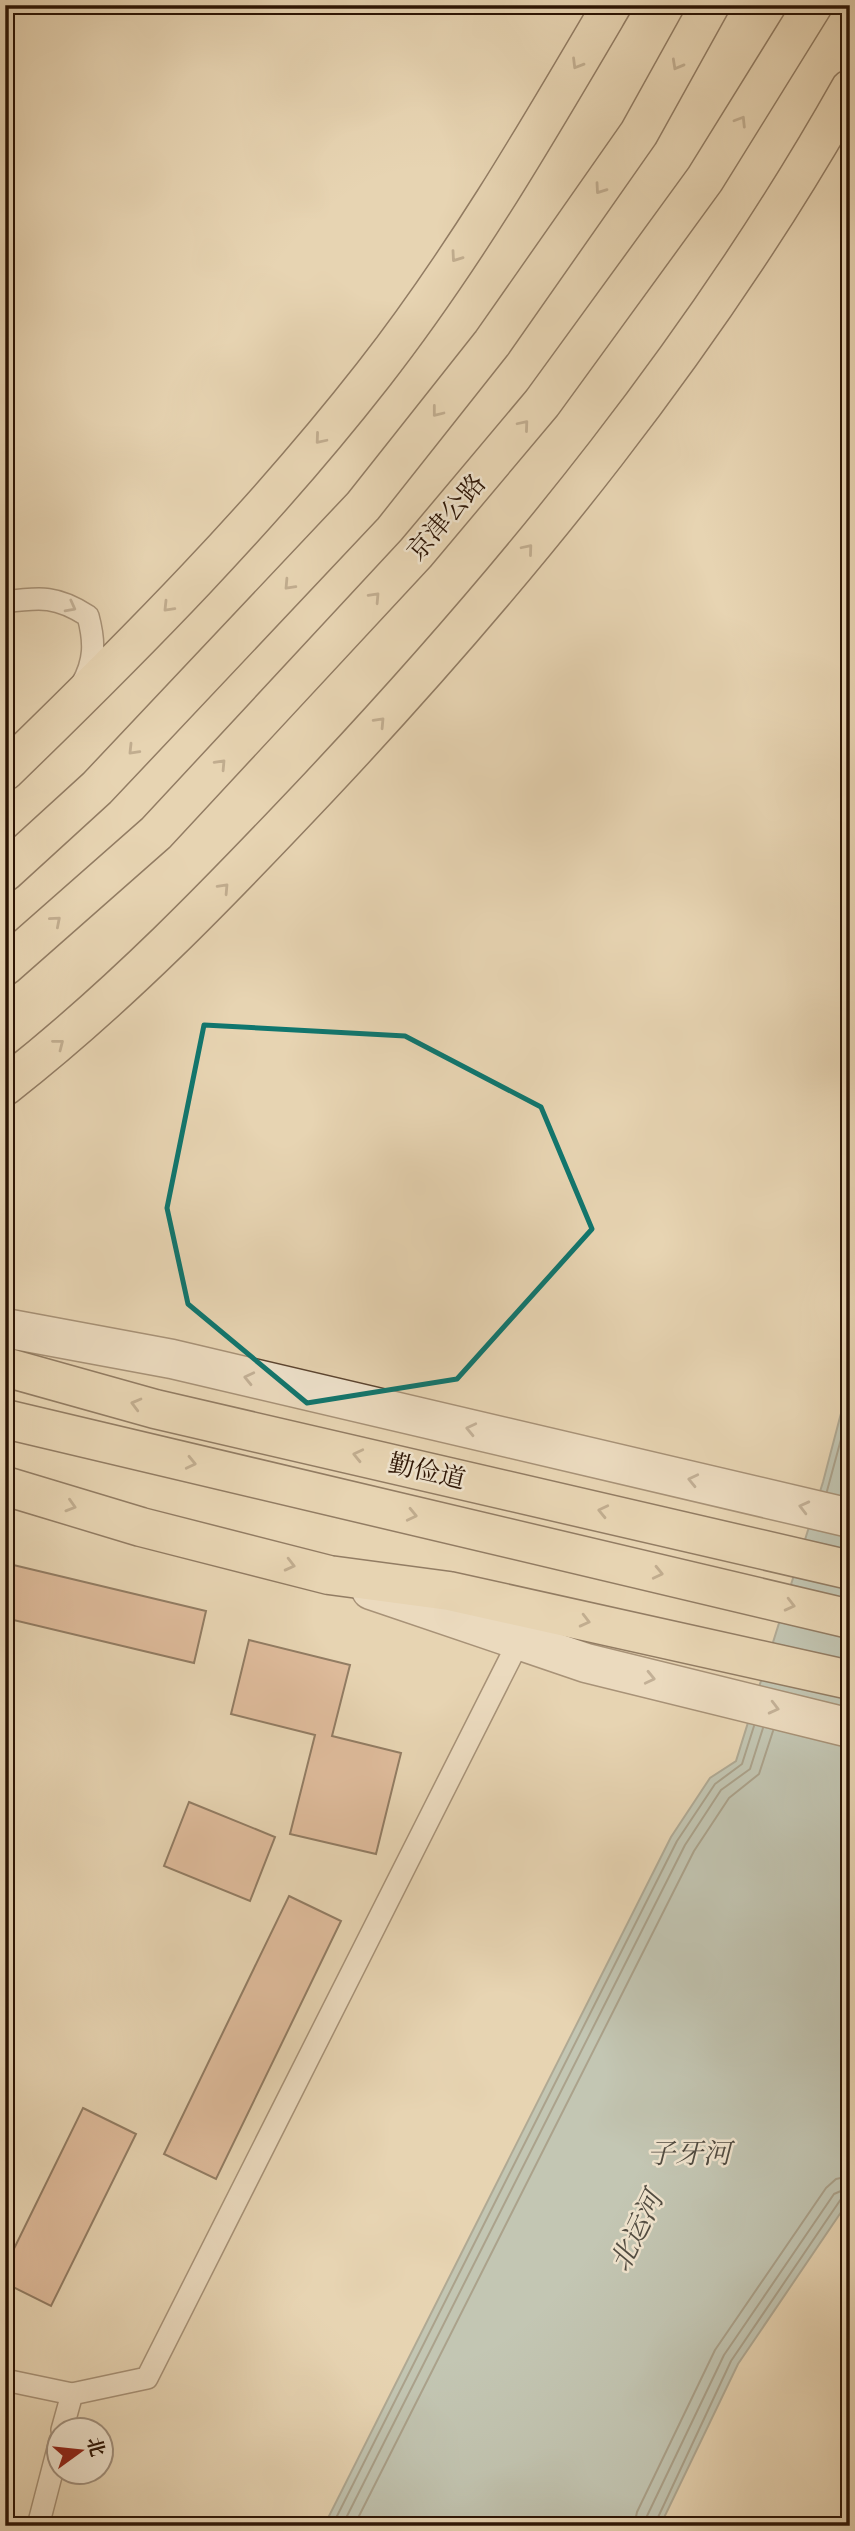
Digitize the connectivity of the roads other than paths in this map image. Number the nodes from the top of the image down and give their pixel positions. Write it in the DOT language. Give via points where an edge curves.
graph roads {
  1 [pos="612,5"];
  2 [pos="710,5"];
  3 [pos="813,5"];
  4 [pos="850,89"];
  5 [pos="5,602"];
  6 [pos="66,712"];
  7 [pos="5,771"];
  8 [pos="5,872"];
  9 [pos="5,966"];
  10 [pos="5,1086"];
  11 [pos="5,1328"];
  12 [pos="5,1367"];
  13 [pos="5,1419"];
  14 [pos="5,1486"];
  15 [pos="850,1518"];
  16 [pos="850,1570"];
  17 [pos="850,1619"];
  18 [pos="528,1624"];
  19 [pos="850,1680"];
  20 [pos="850,1728"];
  21 [pos="5,2380"];
  22 [pos="72,2394"];
  23 [pos="66,2416"];
  24 [pos="48,2486"];
  25 [pos="38,2526"];
  1 -- 6 [label="main road, one-way" via="464,246 374,374 254,518"];
  2 -- 8 [label="main road, one-way" via="639,133 492,343 363,506 97,788"];
  9 -- 3 [label="main road, 京津公路, one-way" via="156,833 416,553 542,403 705,179"];
  10 -- 4 [label="main road, one-way" via="74,1032 199,914 397,703 572,498 726,287"];
  5 -- 6 [label="lane, one-way" via="38,598 66,602 88,616 94,641 91,668"];
  6 -- 7 [label="main road"];
  15 -- 11 [label="street, one-way" via="172,1359"];
  16 -- 12 [label="main road, 勤俭道, one-way" via="155,1409"];
  13 -- 17 [label="main road, 勤俭道, one-way"];
  14 -- 18 [label="main road, one-way" via="329,1576 449,1591"];
  18 -- 19 [label="main road, one-way" via="708,1651"];
  18 -- 20 [label="street, one-way" via="586,1663"];
  18 -- 22 [label="lane" via="147,2378"];
  21 -- 22 [label="lane"];
  22 -- 23 [label="lane"];
  24 -- 25 [label="lane"];
}
